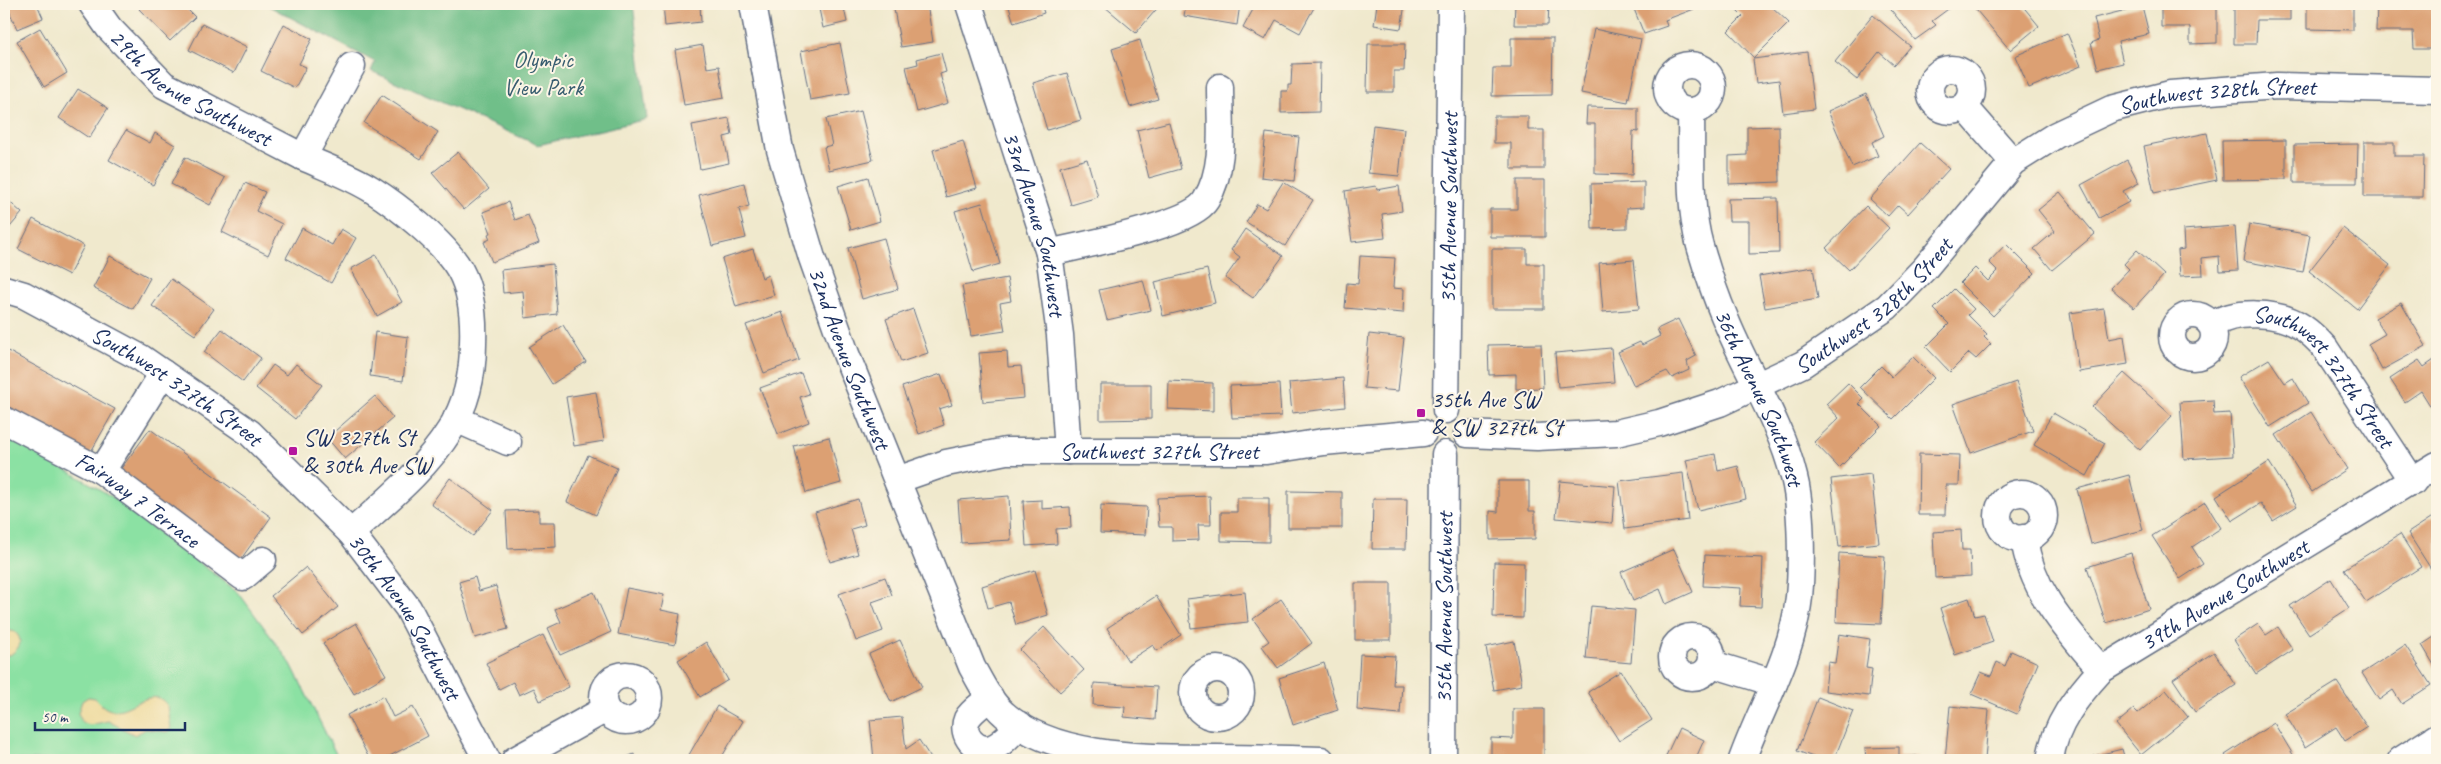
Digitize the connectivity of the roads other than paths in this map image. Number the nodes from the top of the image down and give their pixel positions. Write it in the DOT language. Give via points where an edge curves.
graph roads {
  1 [pos="92,4"];
  2 [pos="753,4"];
  3 [pos="969,4"];
  4 [pos="1451,4"];
  5 [pos="352,66"];
  6 [pos="1220,87"];
  7 [pos="2437,90"];
  8 [pos="1965,107"];
  9 [pos="1691,111"];
  10 [pos="302,157"];
  11 [pos="2013,162"];
  12 [pos="1049,253"];
  13 [pos="4,289"];
  14 [pos="2212,325"];
  15 [pos="163,373"];
  16 [pos="1758,385"];
  17 [pos="1446,410"];
  18 [pos="456,419"];
  19 [pos="4,420"];
  20 [pos="1424,433"];
  21 [pos="1467,434"];
  22 [pos="508,442"];
  23 [pos="1068,452"];
  24 [pos="1445,454"];
  25 [pos="2437,465"];
  26 [pos="102,472"];
  27 [pos="897,480"];
  28 [pos="2413,482"];
  29 [pos="351,533"];
  30 [pos="2024,538"];
  31 [pos="263,560"];
  32 [pos="1712,664"];
  33 [pos="2102,670"];
  34 [pos="1774,683"];
  35 [pos="606,709"];
  36 [pos="1005,712"];
  37 [pos="1217,718"];
  38 [pos="2437,737"];
  39 [pos="1217,758"];
  40 [pos="487,760"];
  41 [pos="515,760"];
  42 [pos="1321,760"];
  43 [pos="1443,760"];
  44 [pos="1742,760"];
  45 [pos="2050,760"];
  46 [pos="2401,760"];
  1 -- 10 [label="street, 29th Avenue Southwest" via="109,28 164,85"];
  2 -- 27 [label="street, 32nd Avenue Southwest" via="780,150 846,354"];
  3 -- 12 [label="street, 33rd Avenue Southwest"];
  4 -- 17 [label="street, 35th Avenue Southwest"];
  5 -- 10 [label="street"];
  6 -- 12 [label="street" via="1218,163 1209,194 1198,209 1176,220"];
  7 -- 11 [label="street, Southwest 328th Street" via="2277,86 2170,94 2111,109 2056,135"];
  8 -- 11 [label="street"];
  9 -- 16 [label="street, 36th Avenue Southwest" via="1691,181 1700,245 1725,318"];
  10 -- 18 [label="street, 30th Avenue Southwest" via="370,189 442,246 461,271 473,311 473,352 470,384"];
  11 -- 16 [label="street, Southwest 328th Street" via="1931,261 1887,307 1803,364"];
  12 -- 23 [label="street, 33rd Avenue Southwest" via="1058,316"];
  13 -- 15 [label="street, Southwest 327th Street" via="24,295"];
  14 -- 28 [label="street, Southwest 327th Street" via="2223,317 2262,315 2300,325 2325,348"];
  15 -- 26 [label="street"];
  15 -- 29 [label="street, Southwest 327th Street" via="250,433"];
  16 -- 21 [label="street" via="1720,404 1616,433 1537,437"];
  16 -- 34 [label="street, 36th Avenue Southwest" via="1794,477 1800,522 1799,598"];
  17 -- 20 [label="street" via="1433,414 1424,426"];
  17 -- 21 [label="street" via="1464,421"];
  18 -- 22 [label="street"];
  18 -- 29 [label="street, 30th Avenue Southwest" via="413,476"];
  19 -- 26 [label="street, Fairway 7 Terrace"];
  20 -- 23 [label="street, Southwest 327th Street" via="1322,442 1266,451"];
  20 -- 24 [label="street" via="1432,450"];
  21 -- 24 [label="street" via="1462,446"];
  23 -- 27 [label="street, Southwest 327th Street" via="1006,451 946,463"];
  24 -- 43 [label="street, 35th Avenue Southwest"];
  25 -- 28 [label="street, 39th Avenue Southwest"];
  26 -- 31 [label="street, Fairway 7 Terrace" via="243,576"];
  27 -- 36 [label="street, 32nd Avenue Southwest" via="972,667"];
  28 -- 33 [label="street, 39th Avenue Southwest"];
  29 -- 40 [label="street, 30th Avenue Southwest" via="408,608"];
  30 -- 33 [label="street" via="2031,570 2047,602"];
  32 -- 34 [label="street"];
  33 -- 45 [label="street, 39th Avenue Southwest" via="2063,720"];
  34 -- 44 [label="street, 36th Avenue Southwest"];
  35 -- 41 [label="street"];
  36 -- 36 [label="street" via="972,712 967,719 967,735 971,742 986,749 994,747"];
  36 -- 39 [label="street" via="1031,732 1069,745 1125,757"];
  37 -- 39 [label="street"];
  38 -- 46 [label="street"];
  39 -- 42 [label="street"];
}
